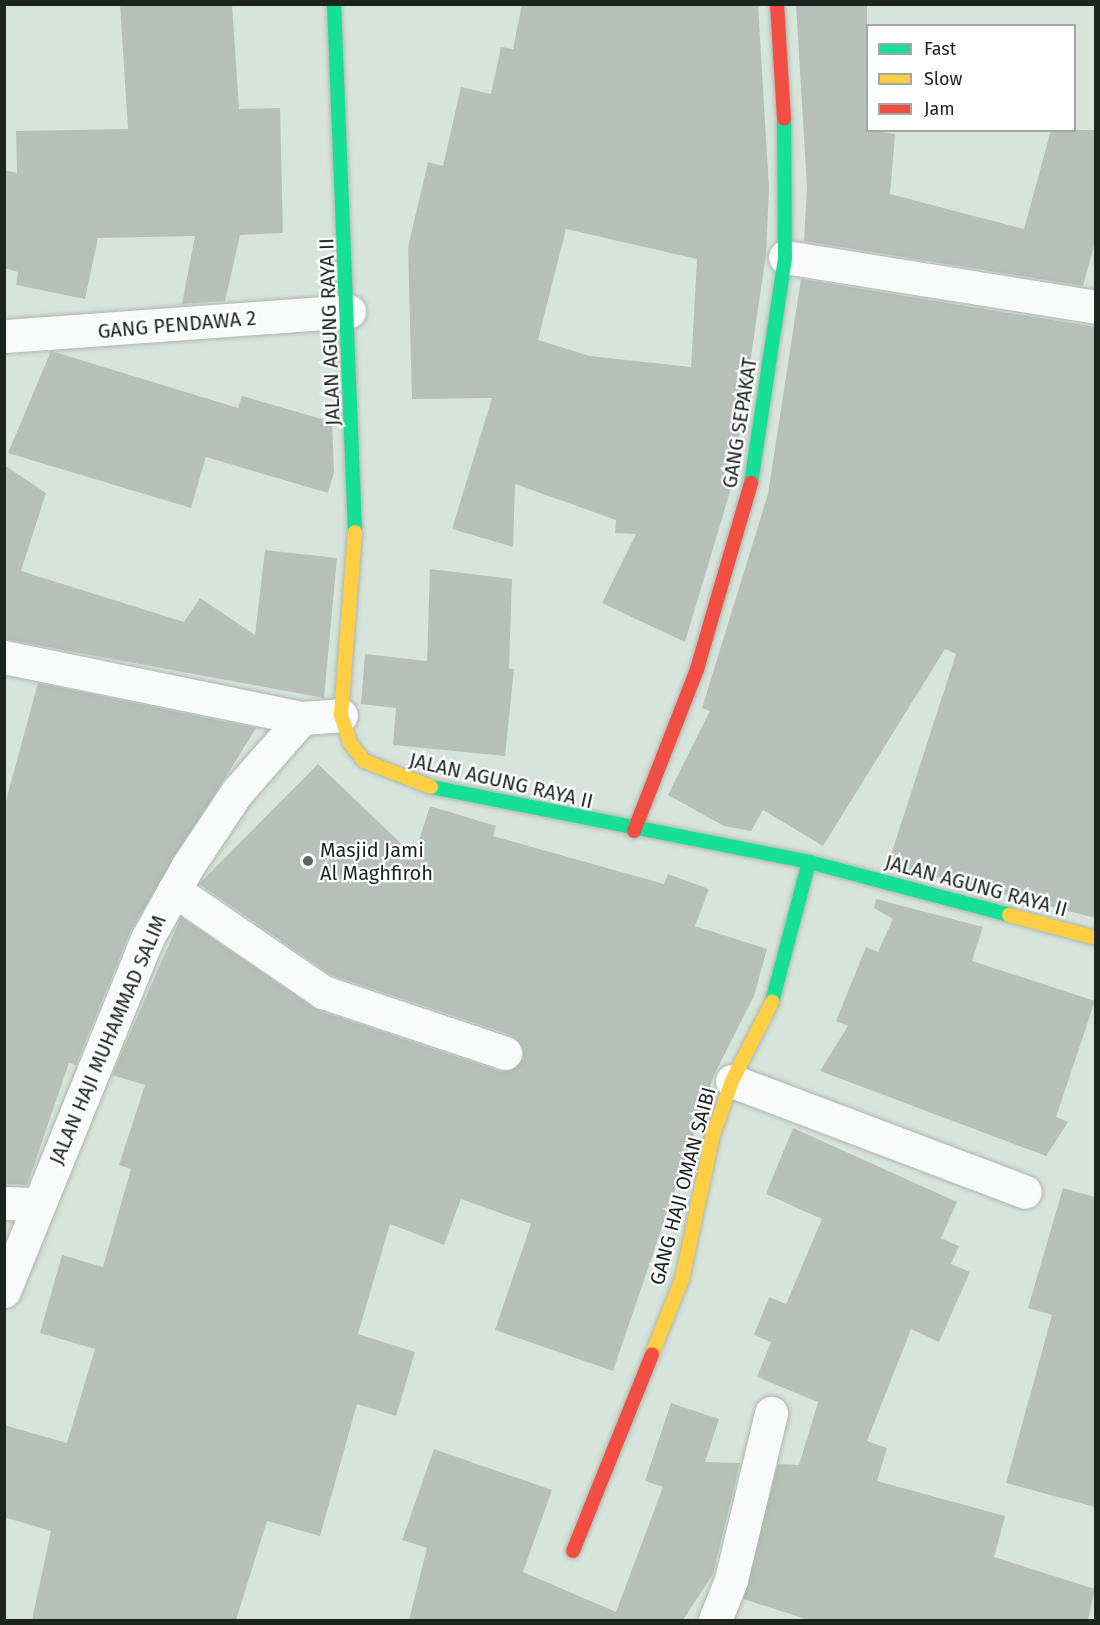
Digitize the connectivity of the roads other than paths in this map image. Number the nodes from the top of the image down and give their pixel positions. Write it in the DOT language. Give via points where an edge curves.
graph roads {
  1 [pos="334,4"];
  2 [pos="777,4"];
  3 [pos="785,257"];
  4 [pos="1095,307"];
  5 [pos="349,311"];
  6 [pos="4,336"];
  7 [pos="6,661"];
  8 [pos="341,715"];
  9 [pos="302,718"];
  10 [pos="634,831"];
  11 [pos="809,862"];
  12 [pos="174,890"];
  13 [pos="1095,938"];
  14 [pos="505,1053"];
  15 [pos="732,1081"];
  16 [pos="1025,1191"];
  17 [pos="4,1203"];
  18 [pos="38,1204"];
  19 [pos="4,1290"];
  20 [pos="771,1413"];
  21 [pos="573,1551"];
  22 [pos="715,1620"];
  1 -- 5 [label="street, JALAN AGUNG RAYA II"];
  2 -- 3 [label="street, GANG SEPAKAT" via="788,188"];
  3 -- 4 [label="street"];
  3 -- 10 [label="street, GANG SEPAKAT" via="740,533 697,669"];
  5 -- 6 [label="street, GANG PENDAWA 2"];
  5 -- 8 [label="street, JALAN AGUNG RAYA II" via="356,552"];
  7 -- 9 [label="street"];
  8 -- 9 [label="street"];
  8 -- 10 [label="street, JALAN AGUNG RAYA II" via="350,743 382,772"];
  9 -- 12 [label="street, JALAN HAJI MUHAMMAD SALIM" via="237,792"];
  10 -- 11 [label="street, JALAN AGUNG RAYA II"];
  11 -- 13 [label="street, JALAN AGUNG RAYA II"];
  11 -- 15 [label="street, GANG HAJI OMAN SAIBI" via="772,1003"];
  12 -- 14 [label="street" via="323,992"];
  12 -- 18 [label="street, JALAN HAJI MUHAMMAD SALIM" via="138,960"];
  15 -- 16 [label="street"];
  15 -- 21 [label="street, GANG HAJI OMAN SAIBI" via="697,1197 681,1279"];
  17 -- 18 [label="street"];
  18 -- 19 [label="street, JALAN HAJI MUHAMMAD SALIM"];
  20 -- 22 [label="street" via="731,1580"];
}
